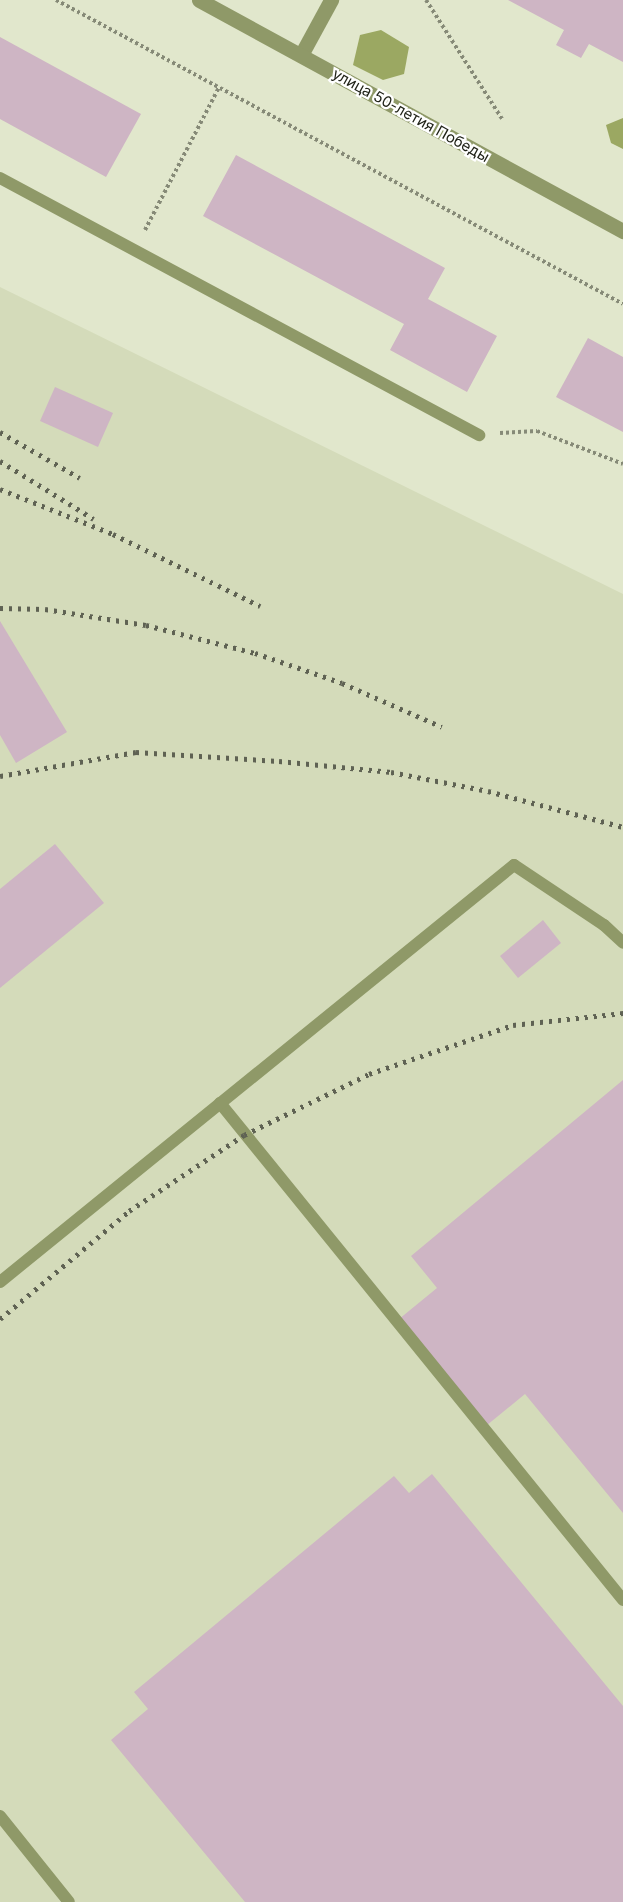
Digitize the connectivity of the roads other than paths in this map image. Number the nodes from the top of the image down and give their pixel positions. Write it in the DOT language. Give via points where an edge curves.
graph roads {
  1 [pos="199,0"];
  2 [pos="331,0"];
  3 [pos="301,55"];
  4 [pos="0,178"];
  5 [pos="623,231"];
  6 [pos="478,435"];
  7 [pos="623,943"];
  8 [pos="220,1103"];
  9 [pos="0,1282"];
  10 [pos="623,1600"];
  11 [pos="0,1816"];
  12 [pos="69,1902"];
  1 -- 3 [label="street, улица 50-летия Победы"];
  2 -- 3 [label="street"];
  3 -- 5 [label="street, улица 50-летия Победы"];
  4 -- 6 [label="lane"];
  7 -- 8 [label="lane" via="604,925 514,865"];
  8 -- 9 [label="lane"];
  8 -- 10 [label="lane"];
  11 -- 12 [label="lane"];
}
